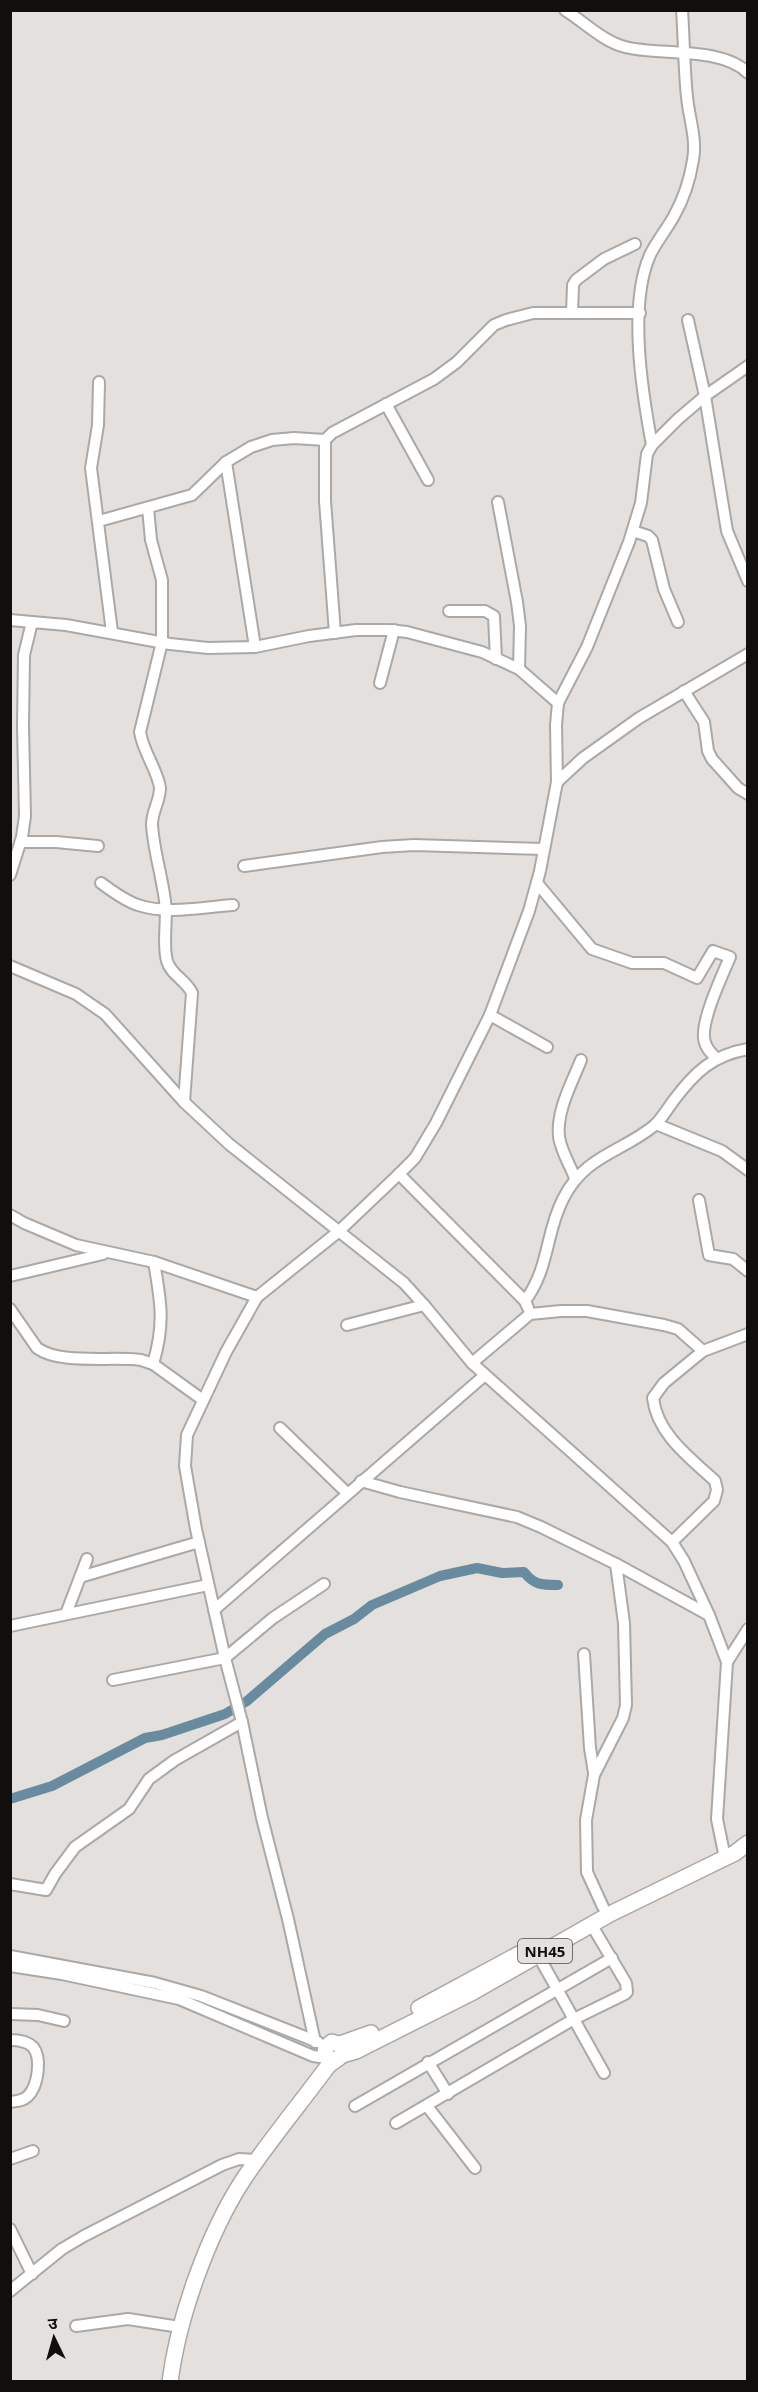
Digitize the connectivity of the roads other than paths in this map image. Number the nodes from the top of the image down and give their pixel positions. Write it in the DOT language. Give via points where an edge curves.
graph roads {
  1 [pos="565,10"];
  2 [pos="682,10"];
  3 [pos="685,52"];
  4 [pos="747,73"];
  5 [pos="635,244"];
  6 [pos="572,313"];
  7 [pos="640,313"];
  8 [pos="688,320"];
  9 [pos="747,366"];
  10 [pos="99,382"];
  11 [pos="705,396"];
  12 [pos="386,404"];
  13 [pos="325,440"];
  14 [pos="652,444"];
  15 [pos="226,462"];
  16 [pos="428,480"];
  17 [pos="498,502"];
  18 [pos="148,508"];
  19 [pos="99,521"];
  20 [pos="633,531"];
  21 [pos="747,581"];
  22 [pos="449,611"];
  23 [pos="10,620"];
  24 [pos="32,622"];
  25 [pos="678,622"];
  26 [pos="394,630"];
  27 [pos="112,632"];
  28 [pos="335,633"];
  29 [pos="162,642"];
  30 [pos="255,647"];
  31 [pos="747,654"];
  32 [pos="24,655"];
  33 [pos="10,656"];
  34 [pos="496,659"];
  35 [pos="519,669"];
  36 [pos="380,683"];
  37 [pos="684,691"];
  38 [pos="558,703"];
  39 [pos="557,782"];
  40 [pos="747,794"];
  41 [pos="21,842"];
  42 [pos="98,846"];
  43 [pos="544,849"];
  44 [pos="244,866"];
  45 [pos="10,875"];
  46 [pos="537,882"];
  47 [pos="100,884"];
  48 [pos="233,905"];
  49 [pos="166,909"];
  50 [pos="10,966"];
  51 [pos="490,1015"];
  52 [pos="547,1047"];
  53 [pos="747,1049"];
  54 [pos="716,1058"];
  55 [pos="581,1060"];
  56 [pos="184,1102"];
  57 [pos="656,1124"];
  58 [pos="747,1170"];
  59 [pos="399,1174"];
  60 [pos="575,1178"];
  61 [pos="699,1200"];
  62 [pos="10,1215"];
  63 [pos="338,1232"];
  64 [pos="110,1253"];
  65 [pos="154,1262"];
  66 [pos="747,1271"];
  67 [pos="10,1276"];
  68 [pos="257,1297"];
  69 [pos="525,1301"];
  70 [pos="424,1305"];
  71 [pos="10,1309"];
  72 [pos="530,1314"];
  73 [pos="347,1325"];
  74 [pos="747,1334"];
  75 [pos="703,1351"];
  76 [pos="472,1363"];
  77 [pos="153,1364"];
  78 [pos="484,1375"];
  79 [pos="203,1400"];
  80 [pos="280,1428"];
  81 [pos="362,1481"];
  82 [pos="347,1493"];
  83 [pos="199,1542"];
  84 [pos="672,1542"];
  85 [pos="87,1559"];
  86 [pos="616,1564"];
  87 [pos="80,1577"];
  88 [pos="324,1584"];
  89 [pos="208,1585"];
  90 [pos="214,1610"];
  91 [pos="66,1614"];
  92 [pos="710,1615"];
  93 [pos="10,1626"];
  94 [pos="747,1629"];
  95 [pos="584,1654"];
  96 [pos="225,1658"];
  97 [pos="727,1662"];
  98 [pos="113,1680"];
  99 [pos="242,1722"];
  100 [pos="594,1775"];
  101 [pos="747,1843"];
  102 [pos="723,1854"];
  103 [pos="10,1884"];
  104 [pos="603,1907"];
  105 [pos="591,1924"];
  106 [pos="538,1955"];
  107 [pos="10,1956"];
  108 [pos="612,1958"];
  109 [pos="10,1966"];
  110 [pos="557,1990"];
  111 [pos="10,2013"];
  112 [pos="574,2019"];
  113 [pos="64,2021"];
  114 [pos="10,2040"];
  115 [pos="331,2050"];
  116 [pos="428,2062"];
  117 [pos="604,2073"];
  118 [pos="448,2094"];
  119 [pos="10,2102"];
  120 [pos="355,2106"];
  121 [pos="427,2106"];
  122 [pos="396,2123"];
  123 [pos="33,2151"];
  124 [pos="10,2159"];
  125 [pos="257,2160"];
  126 [pos="475,2168"];
  127 [pos="10,2229"];
  128 [pos="32,2274"];
  129 [pos="10,2291"];
  130 [pos="76,2326"];
  131 [pos="180,2327"];
  132 [pos="170,2382"];
  1 -- 3 [label="street" via="621,46"];
  2 -- 3 [label="street"];
  3 -- 4 [label="street" via="727,62"];
  3 -- 7 [label="street" via="694,158 675,215 644,272"];
  5 -- 6 [label="street" via="604,259 576,280"];
  6 -- 7 [label="street"];
  6 -- 12 [label="street" via="519,315 494,325 446,371"];
  7 -- 14 [label="street" via="640,380"];
  8 -- 11 [label="street"];
  9 -- 11 [label="street"];
  10 -- 19 [label="street" via="91,468"];
  11 -- 14 [label="street"];
  11 -- 21 [label="street" via="727,531"];
  12 -- 13 [label="street"];
  12 -- 16 [label="street"];
  13 -- 15 [label="street" via="272,440"];
  13 -- 28 [label="street" via="325,501"];
  14 -- 20 [label="street"];
  15 -- 18 [label="street" via="192,495"];
  15 -- 30 [label="street"];
  17 -- 35 [label="street" via="517,602"];
  18 -- 19 [label="street"];
  18 -- 29 [label="street" via="151,540 162,580"];
  19 -- 27 [label="street"];
  20 -- 25 [label="street" via="652,540 664,589"];
  20 -- 38 [label="street" via="587,647"];
  22 -- 34 [label="street" via="485,611 494,616"];
  23 -- 24 [label="street"];
  24 -- 27 [label="street"];
  24 -- 32 [label="street"];
  26 -- 28 [label="street"];
  26 -- 34 [label="street"];
  26 -- 36 [label="street"];
  27 -- 29 [label="street"];
  28 -- 30 [label="street"];
  29 -- 30 [label="street" via="208,648"];
  29 -- 49 [label="street" via="140,732 159,782 152,828"];
  31 -- 37 [label="street"];
  32 -- 33 [label="street"];
  32 -- 41 [label="street" via="26,804"];
  34 -- 35 [label="street"];
  35 -- 38 [label="street"];
  37 -- 39 [label="street" via="593,750"];
  37 -- 40 [label="street" via="704,722 712,759"];
  38 -- 39 [label="street"];
  39 -- 43 [label="street"];
  41 -- 42 [label="street"];
  41 -- 45 [label="street"];
  43 -- 44 [label="street" via="414,845"];
  43 -- 46 [label="street"];
  46 -- 51 [label="street"];
  46 -- 54 [label="street" via="592,949 632,963 664,963 698,978 713,951 730,957 704,1037 708,1051"];
  47 -- 49 [label="street" via="139,906"];
  48 -- 49 [label="street"];
  49 -- 56 [label="street" via="168,963 192,993"];
  50 -- 56 [label="street" via="76,994 105,1014"];
  51 -- 52 [label="street"];
  51 -- 59 [label="street" via="436,1123 415,1158"];
  53 -- 54 [label="street"];
  54 -- 57 [label="street" via="683,1088"];
  55 -- 60 [label="street" via="561,1112 559,1128 562,1148"];
  56 -- 63 [label="street" via="229,1144"];
  57 -- 58 [label="street" via="722,1151"];
  57 -- 60 [label="street"];
  59 -- 63 [label="street"];
  59 -- 69 [label="street"];
  60 -- 69 [label="street" via="557,1213 541,1275"];
  61 -- 66 [label="street" via="709,1255 733,1259"];
  62 -- 64 [label="street" via="67,1242"];
  63 -- 68 [label="street"];
  63 -- 70 [label="street" via="404,1283"];
  64 -- 65 [label="street"];
  64 -- 67 [label="street"];
  65 -- 68 [label="street"];
  65 -- 77 [label="street" via="162,1331"];
  68 -- 79 [label="street"];
  69 -- 72 [label="street"];
  70 -- 73 [label="street"];
  70 -- 76 [label="street"];
  71 -- 77 [label="street" via="42,1352 61,1357 131,1358"];
  72 -- 75 [label="street" via="587,1311 664,1325 678,1329"];
  72 -- 76 [label="street"];
  74 -- 75 [label="street"];
  75 -- 84 [label="street" via="664,1383 653,1398 658,1419 667,1433 717,1485 714,1501"];
  76 -- 78 [label="street"];
  77 -- 79 [label="street"];
  78 -- 81 [label="street"];
  78 -- 84 [label="street"];
  79 -- 83 [label="street" via="189,1428 184,1452"];
  80 -- 82 [label="street"];
  81 -- 82 [label="street"];
  81 -- 86 [label="street" via="517,1517"];
  82 -- 90 [label="street"];
  83 -- 87 [label="street"];
  83 -- 89 [label="street"];
  84 -- 92 [label="street"];
  85 -- 87 [label="street"];
  86 -- 92 [label="street"];
  86 -- 100 [label="street" via="624,1623 626,1705"];
  87 -- 91 [label="street"];
  88 -- 96 [label="street" via="273,1618"];
  89 -- 90 [label="street"];
  89 -- 91 [label="street"];
  90 -- 96 [label="street"];
  91 -- 93 [label="street"];
  92 -- 97 [label="street"];
  94 -- 97 [label="street"];
  95 -- 100 [label="street"];
  96 -- 98 [label="street"];
  96 -- 99 [label="street"];
  97 -- 102 [label="street" via="717,1819"];
  99 -- 103 [label="street" via="149,1779 129,1809 75,1847 46,1890"];
  99 -- 115 [label="street" via="288,1919"];
  100 -- 104 [label="street" via="586,1820 586,1859"];
  101 -- 102 [label="highway, NH45"];
  102 -- 104 [label="highway, NH45"];
  102 -- 105 [label="highway, NH45"];
  104 -- 115 [label="highway, NH45" via="392,2022"];
  105 -- 106 [label="highway, NH45"];
  105 -- 108 [label="street"];
  106 -- 110 [label="street"];
  106 -- 115 [label="highway, NH45" via="356,2051"];
  107 -- 115 [label="street" via="155,1983 201,1996"];
  108 -- 110 [label="street"];
  108 -- 112 [label="street" via="627,1992"];
  109 -- 115 [label="street" via="179,1999 313,2056"];
  110 -- 112 [label="street"];
  110 -- 116 [label="street"];
  111 -- 113 [label="street"];
  112 -- 117 [label="street"];
  112 -- 118 [label="street"];
  114 -- 119 [label="street" via="33,2047 37,2069 29,2095"];
  115 -- 125 [label="highway"];
  116 -- 118 [label="street"];
  116 -- 120 [label="street"];
  118 -- 121 [label="street"];
  121 -- 122 [label="street"];
  121 -- 126 [label="street"];
  123 -- 124 [label="street"];
  125 -- 128 [label="street" via="239,2159 222,2165 62,2249"];
  125 -- 131 [label="highway" via="221,2218"];
  127 -- 128 [label="street"];
  128 -- 129 [label="street"];
  130 -- 131 [label="street" via="128,2319"];
  131 -- 132 [label="highway"];
}
